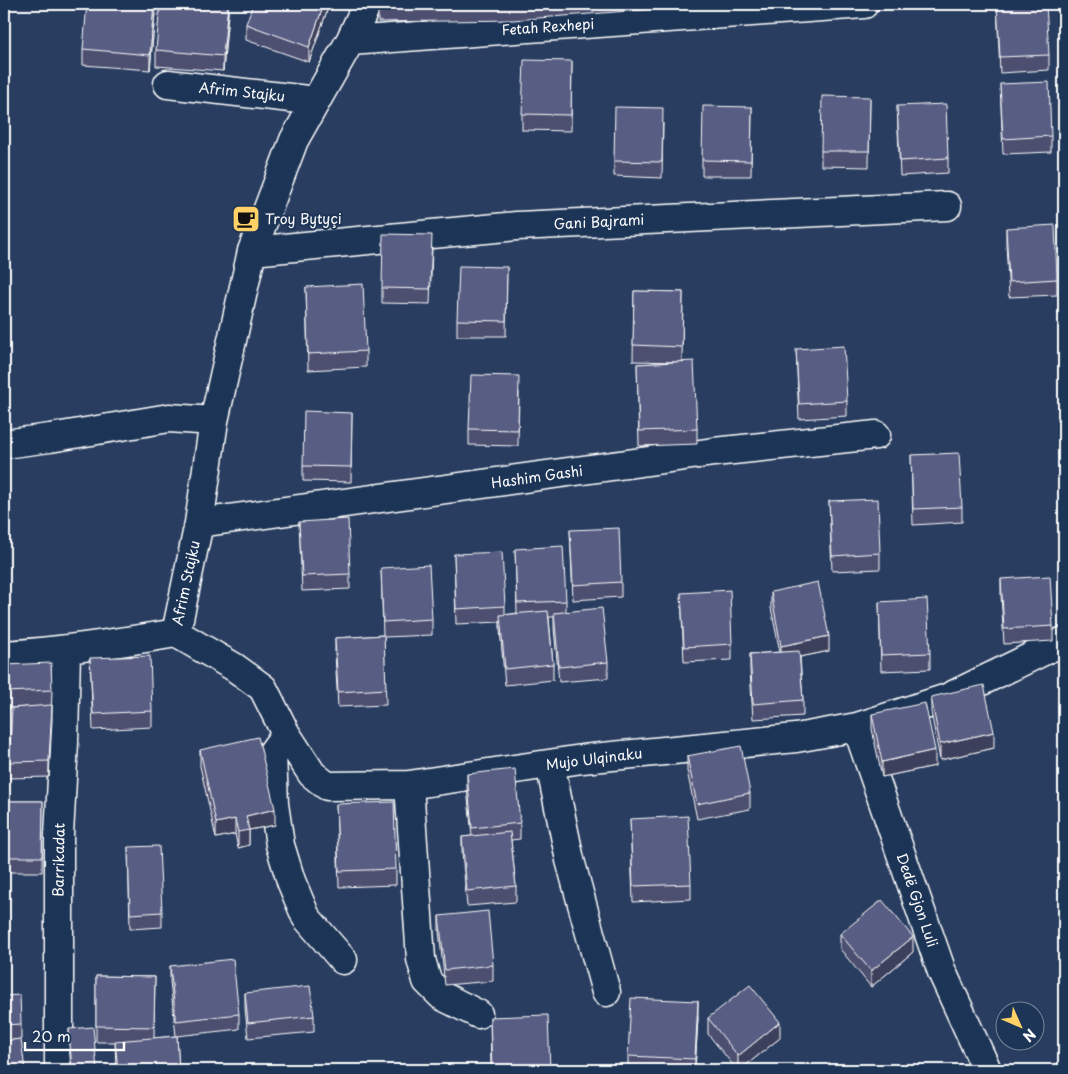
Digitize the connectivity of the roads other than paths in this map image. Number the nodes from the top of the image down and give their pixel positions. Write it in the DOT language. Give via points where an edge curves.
graph roads {
  1 [pos="367,4"];
  2 [pos="864,4"];
  3 [pos="350,41"];
  4 [pos="168,84"];
  5 [pos="316,101"];
  6 [pos="947,206"];
  7 [pos="252,251"];
  8 [pos="214,420"];
  9 [pos="876,435"];
  10 [pos="4,444"];
  11 [pos="199,523"];
  12 [pos="176,633"];
  13 [pos="1064,641"];
  14 [pos="66,650"];
  15 [pos="4,655"];
  16 [pos="857,727"];
  17 [pos="286,734"];
  18 [pos="550,764"];
  19 [pos="409,785"];
  20 [pos="343,960"];
  21 [pos="606,992"];
  22 [pos="478,1014"];
  23 [pos="59,1070"];
  24 [pos="987,1070"];
  1 -- 3 [label="street, Afrim Stajku"];
  2 -- 3 [label="street, Fetah Rexhepi"];
  3 -- 5 [label="street, Afrim Stajku"];
  4 -- 5 [label="street, Afrim Stajku"];
  5 -- 7 [label="street, Afrim Stajku" via="294,140"];
  6 -- 7 [label="street, Gani Bajrami" via="517,226"];
  7 -- 8 [label="street, Afrim Stajku"];
  8 -- 10 [label="street" via="169,418"];
  8 -- 11 [label="street, Afrim Stajku"];
  9 -- 11 [label="street, Hashim Gashi" via="704,454"];
  11 -- 12 [label="street, Afrim Stajku"];
  12 -- 14 [label="street, Afrim Stajku"];
  12 -- 17 [label="street, Mujo Ulqinaku" via="263,688"];
  13 -- 16 [label="street, Mujo Ulqinaku" via="947,698"];
  14 -- 15 [label="street, Afrim Stajku"];
  14 -- 23 [label="street, Barrikadat" via="59,835"];
  16 -- 18 [label="street, Mujo Ulqinaku" via="796,738"];
  16 -- 24 [label="street, Dedë Gjon Luli" via="942,972"];
  17 -- 19 [label="street, Mujo Ulqinaku" via="312,774 327,786"];
  17 -- 20 [label="street" via="272,753 280,845 306,916"];
  18 -- 19 [label="street, Mujo Ulqinaku"];
  18 -- 21 [label="street" via="570,860"];
  19 -- 22 [label="street" via="420,959 427,981 442,996"];
}
